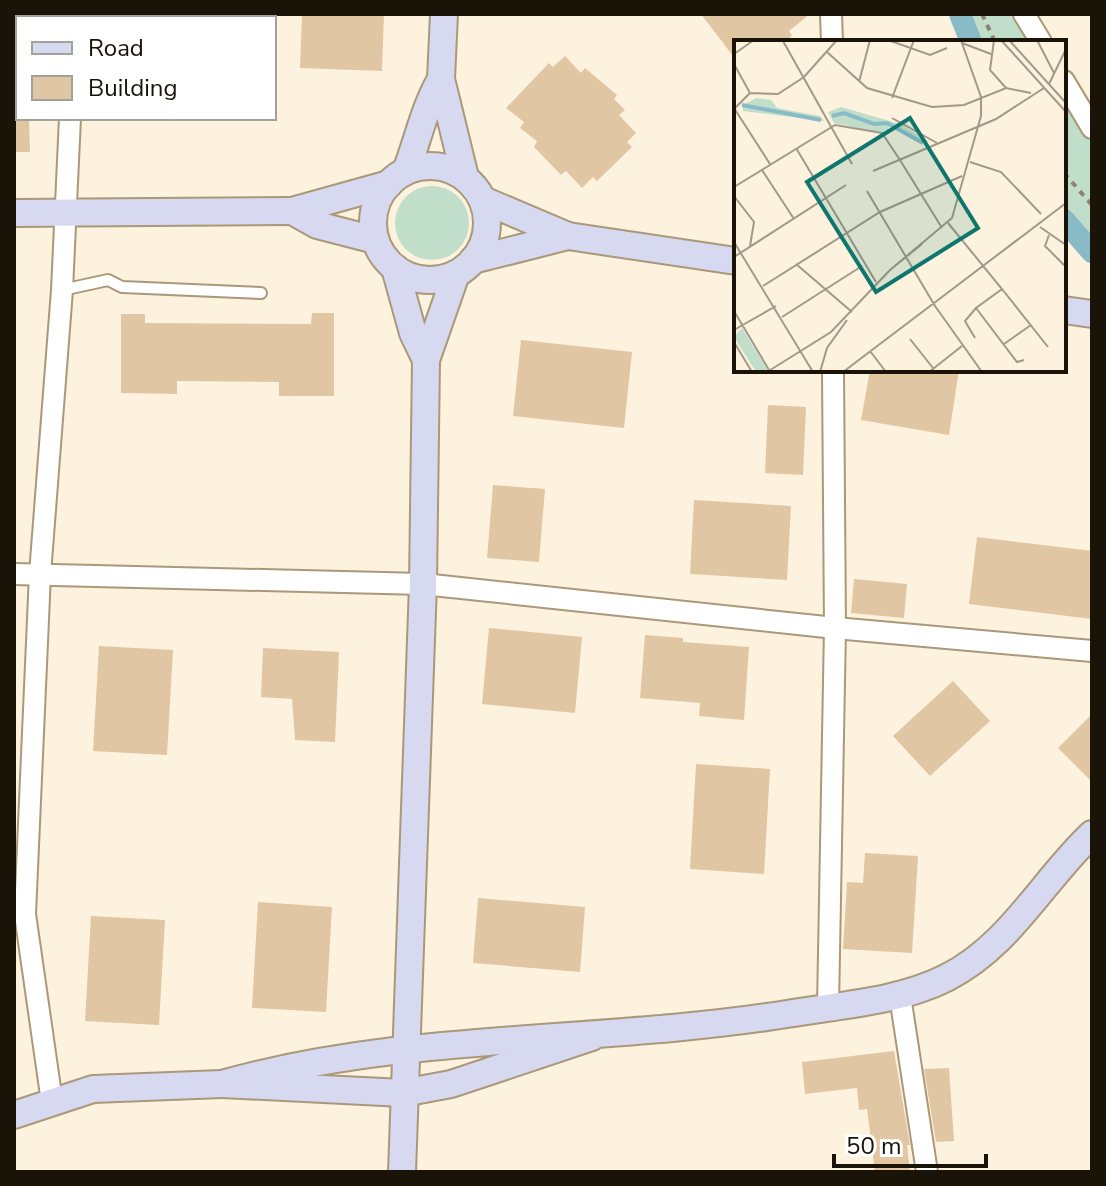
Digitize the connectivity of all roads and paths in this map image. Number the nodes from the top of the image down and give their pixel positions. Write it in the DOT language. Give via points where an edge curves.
graph roads {
  1 [pos="444,14"];
  2 [pos="831,14"];
  3 [pos="982,14"];
  4 [pos="1024,14"];
  5 [pos="832,40"];
  6 [pos="994,40"];
  7 [pos="1040,40"];
  8 [pos="441,79"];
  9 [pos="1066,84"];
  10 [pos="70,120"];
  11 [pos="1092,128"];
  12 [pos="1066,175"];
  13 [pos="397,177"];
  14 [pos="465,177"];
  15 [pos="483,200"];
  16 [pos="1092,205"];
  17 [pos="292,211"];
  18 [pos="66,212"];
  19 [pos="14,213"];
  20 [pos="568,236"];
  21 [pos="375,240"];
  22 [pos="734,261"];
  23 [pos="465,267"];
  24 [pos="395,268"];
  25 [pos="62,290"];
  26 [pos="261,293"];
  27 [pos="1066,310"];
  28 [pos="1092,314"];
  29 [pos="426,360"];
  30 [pos="833,372"];
  31 [pos="14,574"];
  32 [pos="40,574"];
  33 [pos="423,584"];
  34 [pos="835,628"];
  35 [pos="1092,651"];
  36 [pos="1092,834"];
  37 [pos="20,914"];
  38 [pos="900,996"];
  39 [pos="828,1007"];
  40 [pos="592,1037"];
  41 [pos="404,1047"];
  42 [pos="222,1084"];
  43 [pos="403,1093"];
  44 [pos="52,1102"];
  45 [pos="14,1115"];
  46 [pos="402,1172"];
  47 [pos="927,1172"];
  1 -- 8 [label="street"];
  2 -- 5 [label="street"];
  3 -- 6 [label="path"];
  4 -- 7 [label="street"];
  8 -- 13 [label="street" via="425,105 417,143"];
  8 -- 14 [label="street"];
  9 -- 11 [label="street"];
  10 -- 18 [label="street"];
  12 -- 16 [label="path"];
  13 -- 14 [label="street" via="433,166"];
  13 -- 17 [label="street"];
  13 -- 21 [label="street" via="374,208"];
  14 -- 15 [label="street"];
  15 -- 20 [label="street"];
  15 -- 23 [label="street" via="487,228"];
  17 -- 18 [label="street"];
  17 -- 21 [label="street" via="317,225"];
  18 -- 19 [label="street"];
  18 -- 25 [label="street"];
  20 -- 22 [label="street"];
  20 -- 23 [label="street"];
  21 -- 24 [label="street"];
  23 -- 24 [label="street" via="423,281"];
  23 -- 29 [label="street"];
  24 -- 29 [label="street"];
  25 -- 26 [label="lane" via="108,280 122,287"];
  25 -- 32 [label="street"];
  27 -- 28 [label="street"];
  29 -- 33 [label="street"];
  30 -- 34 [label="street"];
  31 -- 32 [label="street"];
  32 -- 33 [label="street"];
  32 -- 37 [label="street"];
  33 -- 34 [label="street"];
  33 -- 41 [label="street"];
  34 -- 35 [label="street"];
  34 -- 39 [label="street"];
  36 -- 38 [label="street" via="1002,938 948,977"];
  37 -- 44 [label="street"];
  38 -- 39 [label="street"];
  38 -- 47 [label="street"];
  39 -- 40 [label="street"];
  40 -- 41 [label="street"];
  40 -- 43 [label="street" via="451,1084"];
  41 -- 42 [label="street" via="290,1065"];
  41 -- 43 [label="street"];
  42 -- 43 [label="street"];
  42 -- 44 [label="street" via="93,1089"];
  43 -- 46 [label="street"];
  44 -- 45 [label="street"];
}
